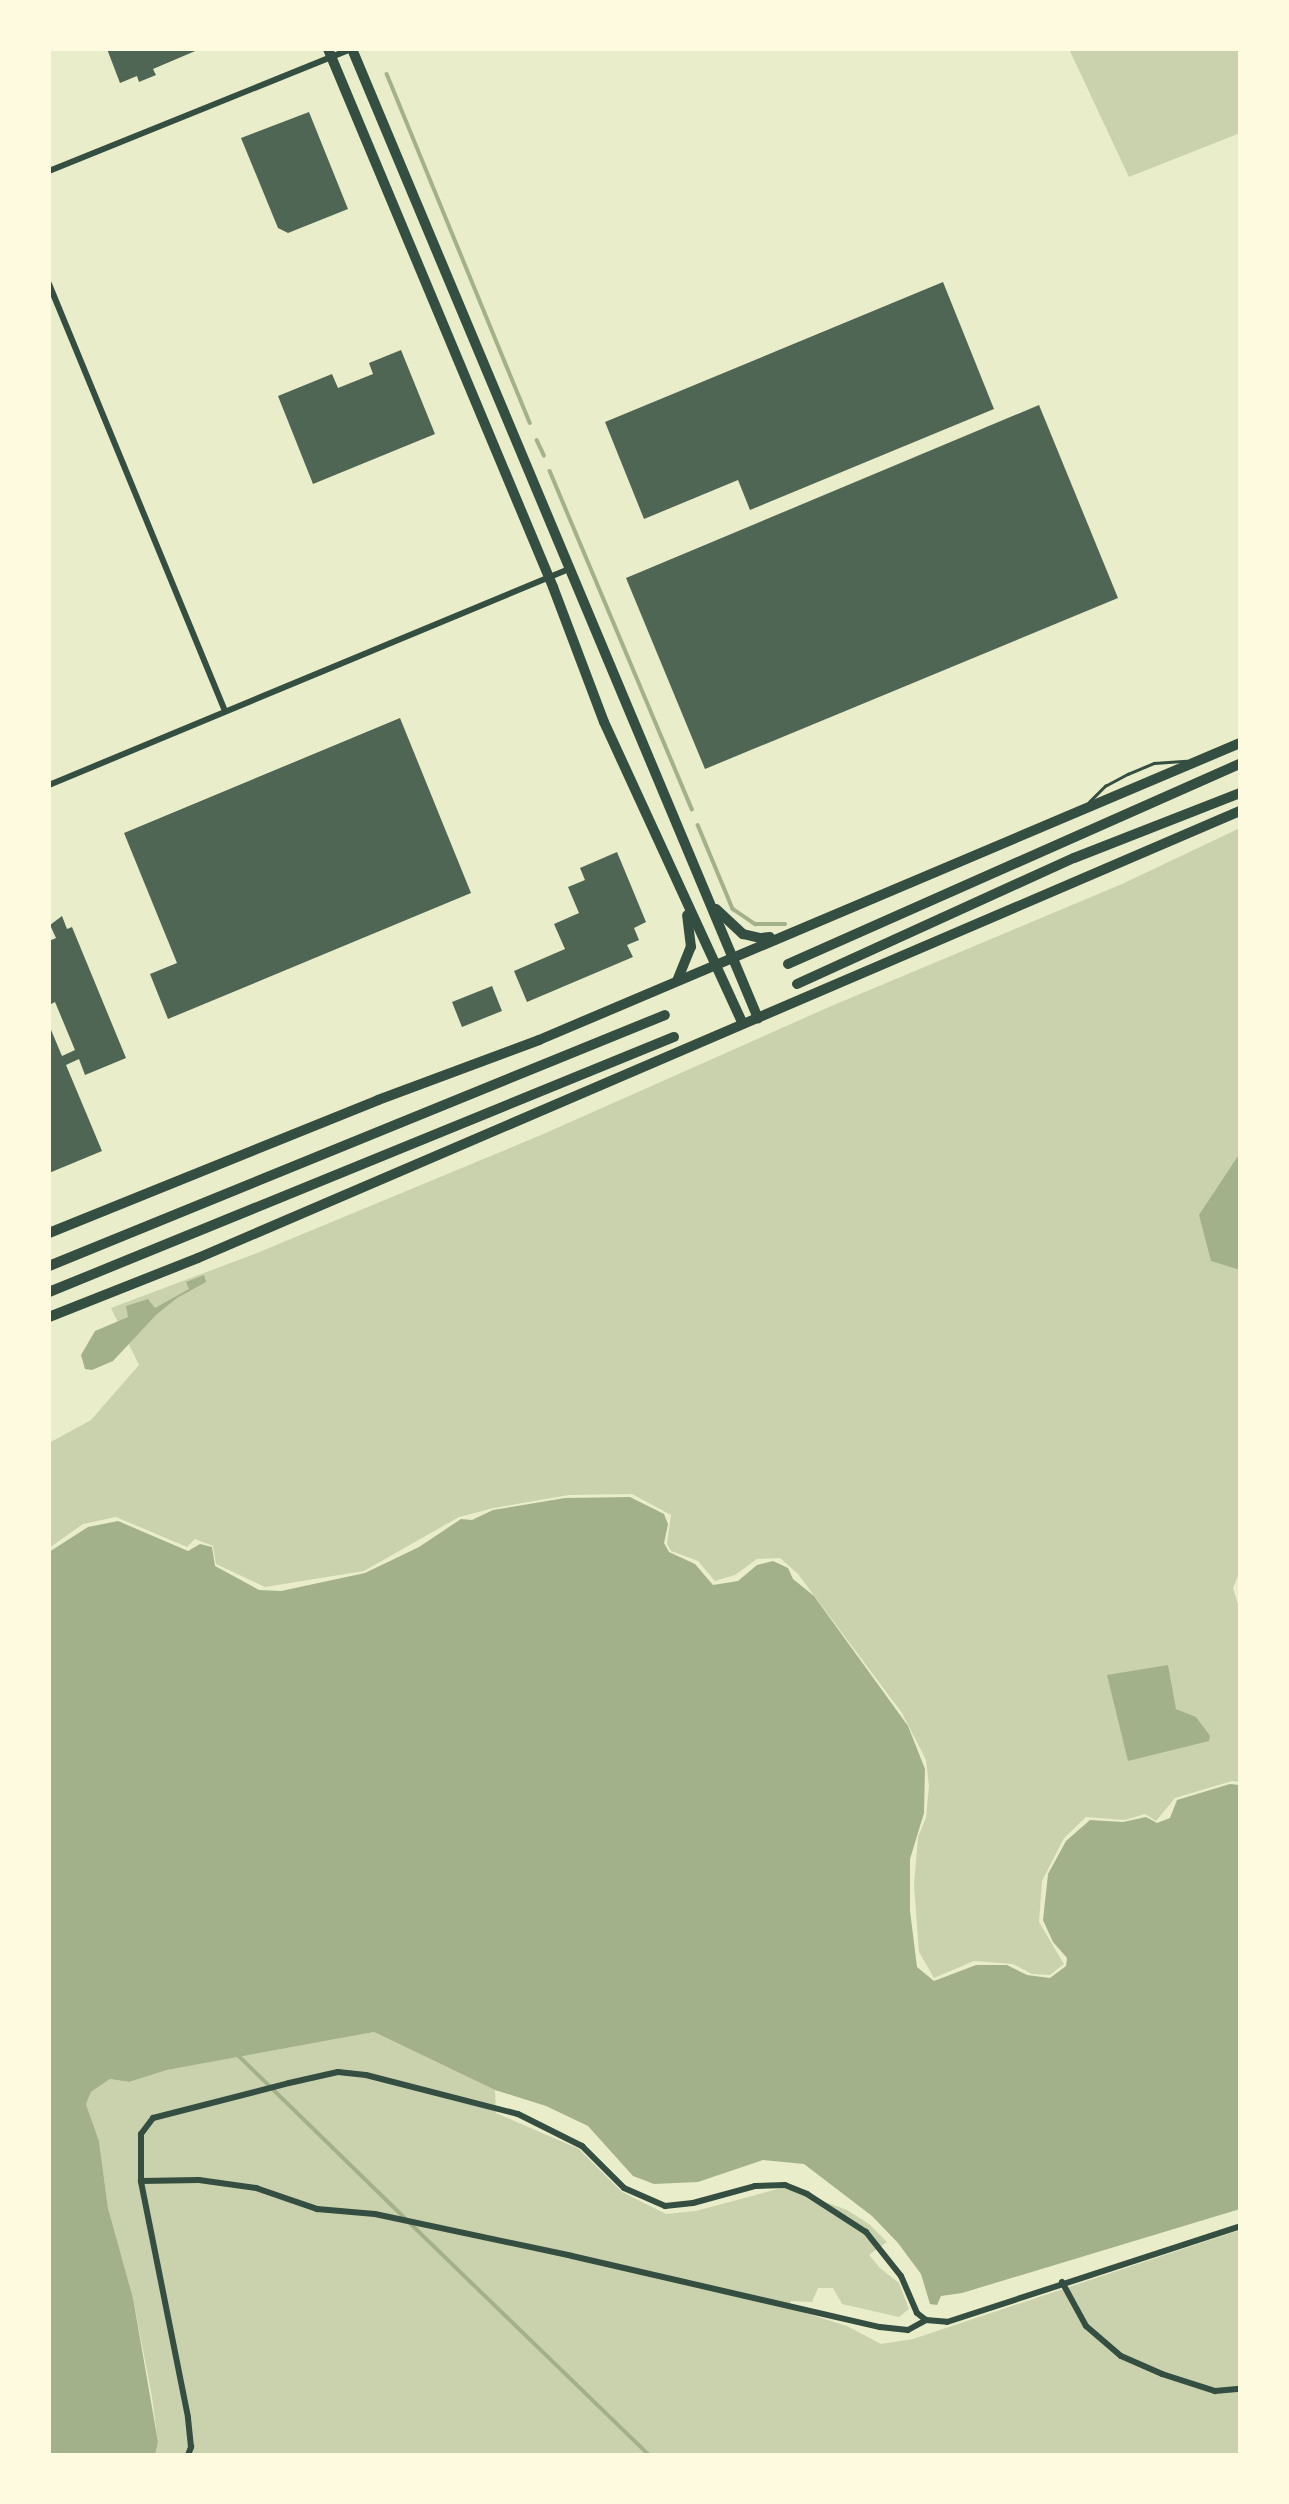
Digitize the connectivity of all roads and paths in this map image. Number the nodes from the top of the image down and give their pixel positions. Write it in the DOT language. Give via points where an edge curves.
graph roads {
  1 [pos="351,49"];
  2 [pos="330,53"];
  3 [pos="49,171"];
  4 [pos="49,284"];
  5 [pos="571,568"];
  6 [pos="549,578"];
  7 [pos="225,711"];
  8 [pos="1240,743"];
  9 [pos="1240,764"];
  10 [pos="49,785"];
  11 [pos="1240,793"];
  12 [pos="1240,811"];
  13 [pos="704,891"];
  14 [pos="684,901"];
  15 [pos="785,935"];
  16 [pos="731,958"];
  17 [pos="716,964"];
  18 [pos="788,964"];
  19 [pos="677,981"];
  20 [pos="797,984"];
  21 [pos="665,1016"];
  22 [pos="758,1018"];
  23 [pos="743,1024"];
  24 [pos="674,1037"];
  25 [pos="49,1233"];
  26 [pos="49,1266"];
  27 [pos="49,1292"];
  28 [pos="49,1317"];
  29 [pos="141,2181"];
  30 [pos="1240,2226"];
  31 [pos="1062,2282"];
  32 [pos="926,2320"];
  33 [pos="1240,2389"];
  34 [pos="188,2455"];
  1 -- 2 [label="street"];
  1 -- 5 [label="main road"];
  2 -- 3 [label="street"];
  2 -- 6 [label="main road"];
  4 -- 7 [label="street"];
  5 -- 6 [label="street"];
  5 -- 13 [label="main road"];
  6 -- 7 [label="street"];
  6 -- 14 [label="main road" via="604,722"];
  7 -- 10 [label="street"];
  8 -- 15 [label="main road"];
  9 -- 18 [label="highway"];
  11 -- 20 [label="highway" via="1074,858"];
  12 -- 22 [label="main road"];
  13 -- 15 [label="main road" via="735,929 761,939"];
  13 -- 16 [label="main road"];
  14 -- 17 [label="main road"];
  14 -- 19 [label="main road" via="691,947"];
  15 -- 16 [label="main road"];
  16 -- 17 [label="main road"];
  16 -- 22 [label="main road"];
  17 -- 19 [label="main road"];
  17 -- 23 [label="main road"];
  19 -- 25 [label="main road"];
  21 -- 26 [label="highway"];
  22 -- 23 [label="main road"];
  23 -- 28 [label="main road" via="198,1258"];
  24 -- 27 [label="highway"];
  29 -- 32 [label="street" via="199,2180 256,2188 317,2209 375,2214 880,2327 908,2330"];
  29 -- 32 [label="street" via="141,2134 153,2118 338,2073 366,2076 518,2114 582,2146 624,2188 665,2206 755,2186 785,2185 807,2194 866,2232 901,2276 917,2313"];
  29 -- 34 [label="street" via="188,2417"];
  30 -- 31 [label="street"];
  31 -- 32 [label="street" via="947,2322"];
  31 -- 33 [label="street" via="1086,2326 1121,2356 1215,2391"];
}
